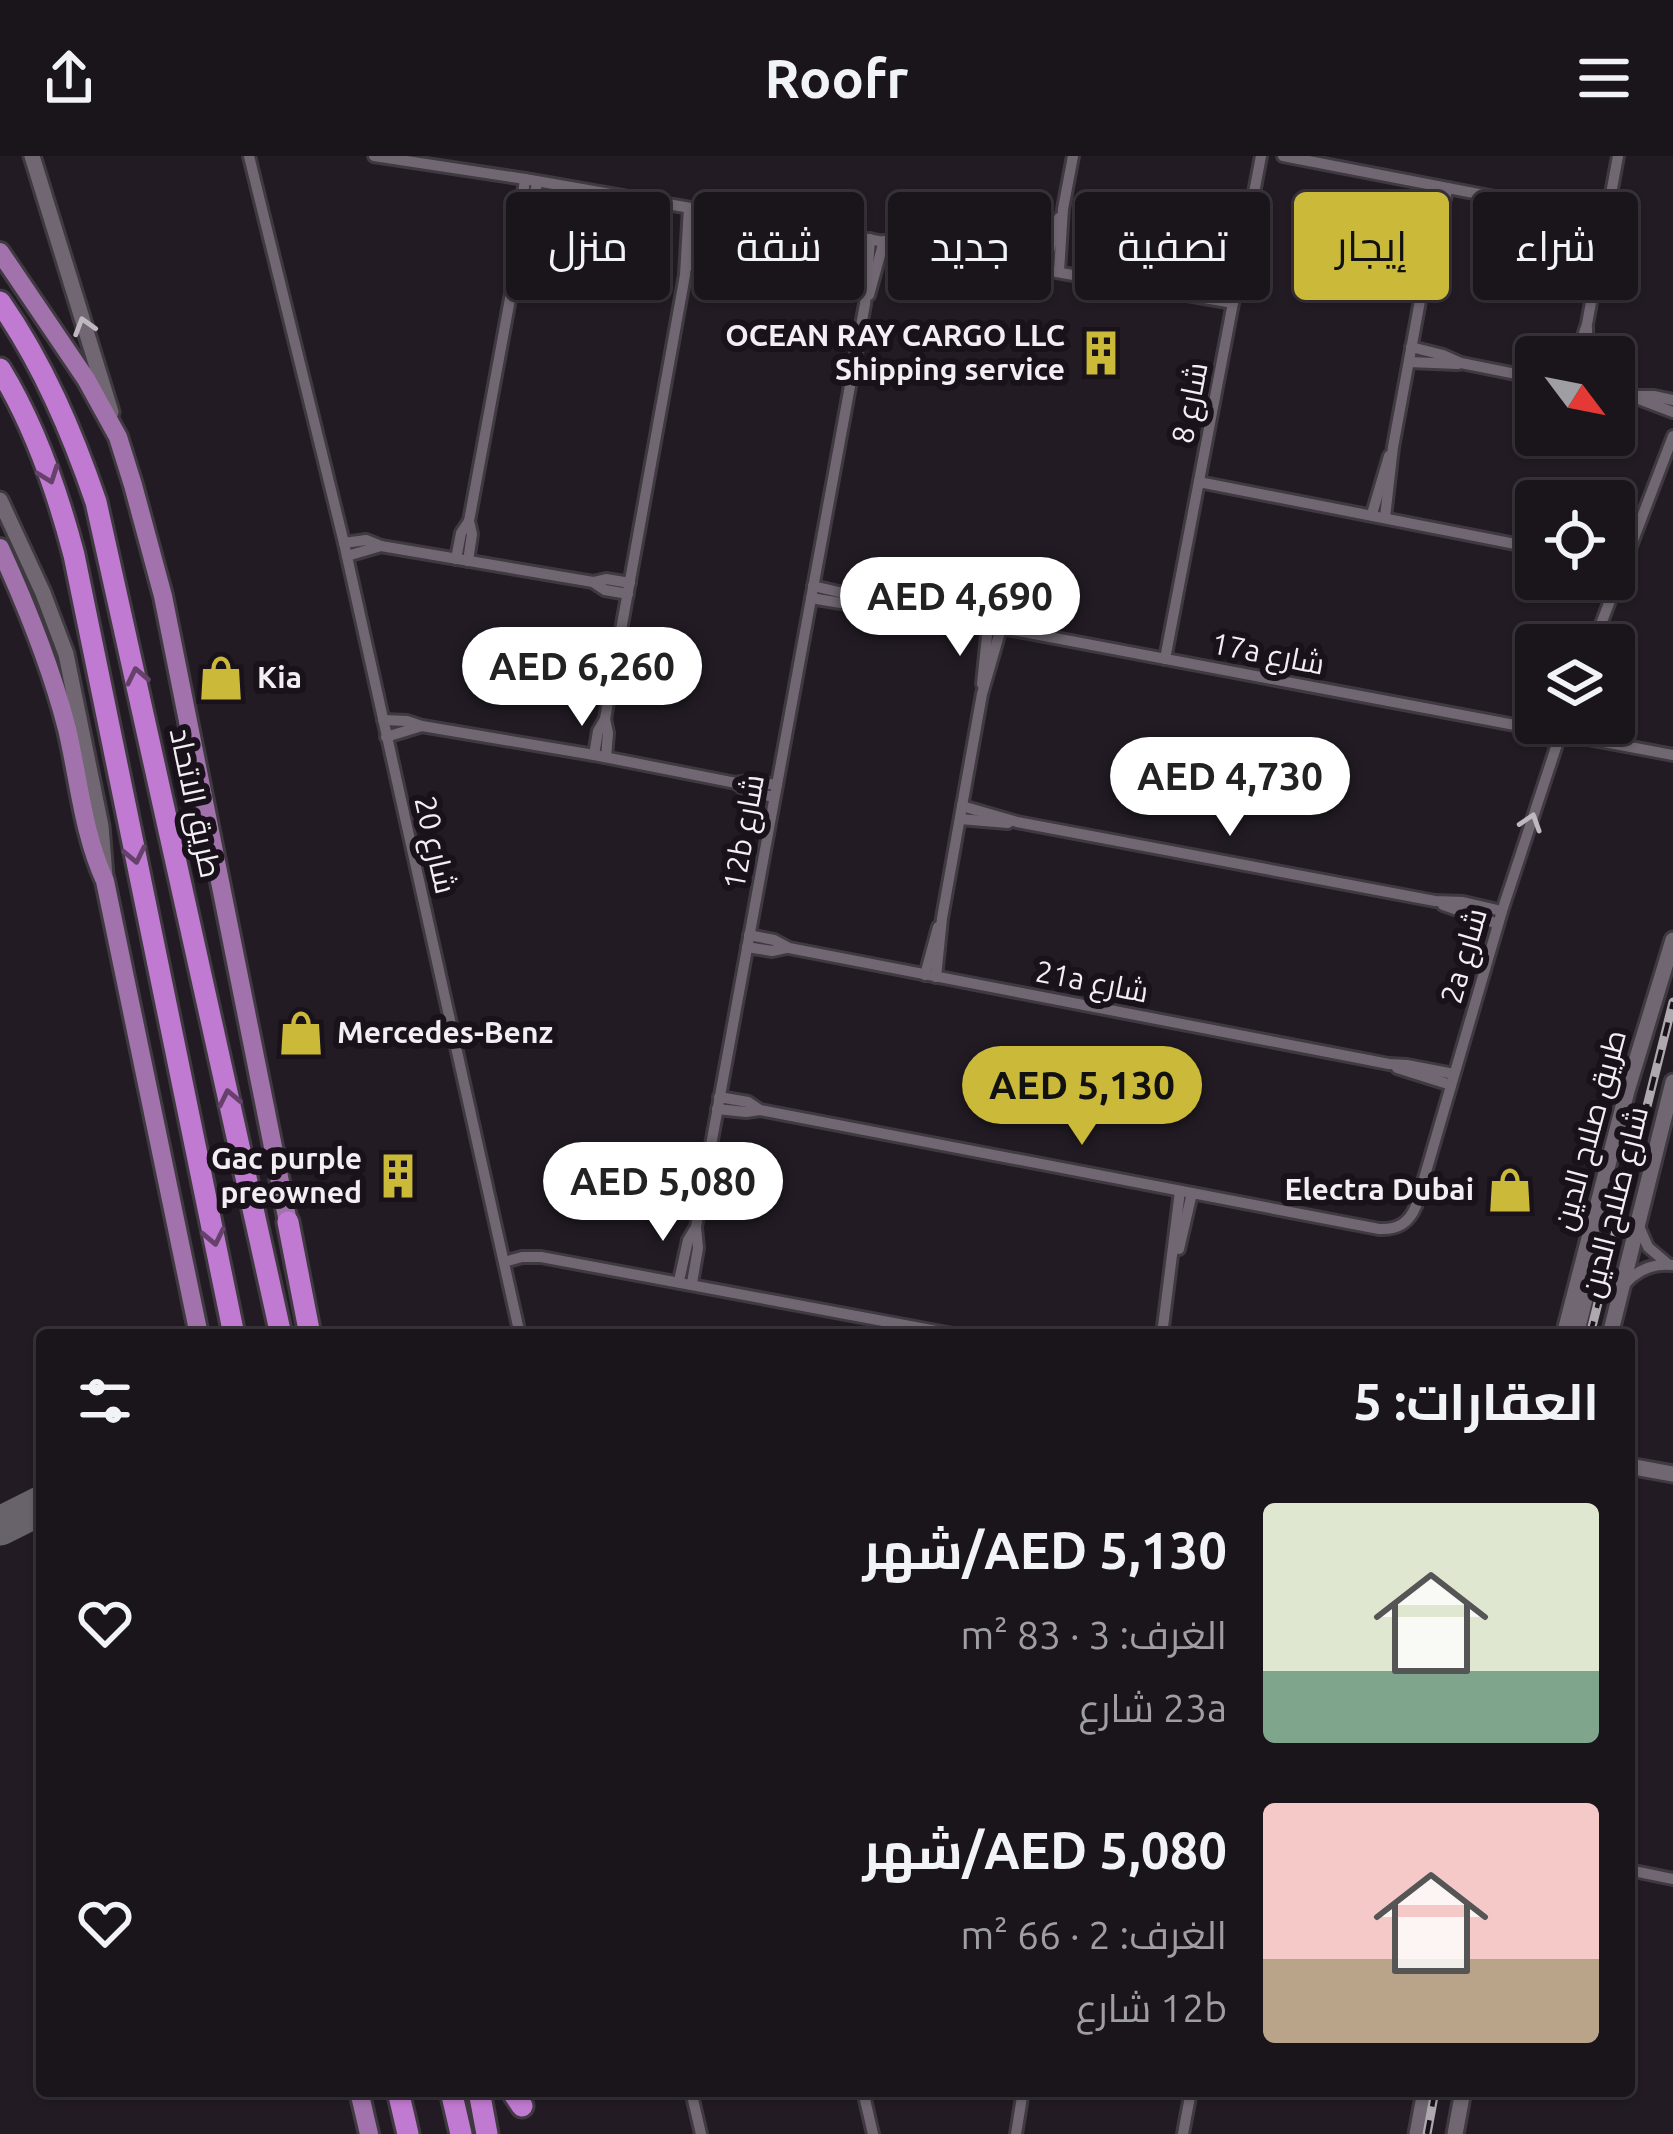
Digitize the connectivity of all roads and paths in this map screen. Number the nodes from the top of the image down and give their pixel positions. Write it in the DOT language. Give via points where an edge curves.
graph roads {
  1 [pos="32,156"];
  2 [pos="249,156"];
  3 [pos="374,156"];
  4 [pos="1072,156"];
  5 [pos="1261,156"];
  6 [pos="1283,156"];
  7 [pos="1618,156"];
  8 [pos="531,180"];
  9 [pos="1442,187"];
  10 [pos="1611,192"];
  11 [pos="1473,193"];
  12 [pos="689,208"];
  13 [pos="694,209"];
  14 [pos="1063,209"];
  15 [pos="864,237"];
  16 [pos="870,238"];
  17 [pos="884,241"];
  18 [pos="888,242"];
  19 [pos="694,244"];
  20 [pos="1051,246"];
  21 [pos="0,252"];
  22 [pos="1051,269"];
  23 [pos="1059,271"];
  24 [pos="685,275"];
  25 [pos="1591,300"];
  26 [pos="0,302"];
  27 [pos="1233,303"];
  28 [pos="865,304"];
  29 [pos="1587,324"];
  30 [pos="1583,336"];
  31 [pos="1587,336"];
  32 [pos="1411,347"];
  33 [pos="1408,362"];
  34 [pos="1461,363"];
  35 [pos="0,369"];
  36 [pos="1515,374"];
  37 [pos="1635,396"];
  38 [pos="1635,398"];
  39 [pos="1673,400"];
  40 [pos="1673,412"];
  41 [pos="1673,436"];
  42 [pos="118,437"];
  43 [pos="1199,482"];
  44 [pos="0,500"];
  45 [pos="1378,515"];
  46 [pos="1635,524"];
  47 [pos="1515,544"];
  48 [pos="0,548"];
  49 [pos="345,550"];
  50 [pos="462,560"];
  51 [pos="629,588"];
  52 [pos="812,592"];
  53 [pos="994,627"];
  54 [pos="1166,659"];
  55 [pos="383,719"];
  56 [pos="1515,721"];
  57 [pos="422,727"];
  58 [pos="386,737"];
  59 [pos="1557,744"];
  60 [pos="1626,744"];
  61 [pos="1673,755"];
  62 [pos="600,756"];
  63 [pos="776,791"];
  64 [pos="961,813"];
  65 [pos="105,881"];
  66 [pos="1435,901"];
  67 [pos="1502,910"];
  68 [pos="1498,924"];
  69 [pos="1673,940"];
  70 [pos="748,941"];
  71 [pos="930,975"];
  72 [pos="1452,1080"];
  73 [pos="1673,1082"];
  74 [pos="718,1103"];
  75 [pos="1186,1192"];
  76 [pos="288,1222"];
  77 [pos="1636,1222"];
  78 [pos="1591,1229"];
  79 [pos="505,1262"];
  80 [pos="1671,1264"];
  81 [pos="686,1282"];
  82 [pos="1620,1292"];
  83 [pos="198,1329"];
  84 [pos="233,1329"];
  85 [pos="280,1329"];
  86 [pos="309,1329"];
  87 [pos="519,1329"];
  88 [pos="927,1329"];
  89 [pos="1159,1329"];
  90 [pos="1566,1329"];
  91 [pos="1578,1329"];
  92 [pos="1611,1329"];
  93 [pos="1635,1467"];
  94 [pos="1673,1474"];
  95 [pos="1635,1871"];
  96 [pos="1673,1879"];
  97 [pos="360,2097"];
  98 [pos="399,2097"];
  99 [pos="452,2097"];
  100 [pos="480,2097"];
  101 [pos="692,2097"];
  102 [pos="864,2097"];
  103 [pos="1022,2097"];
  104 [pos="1190,2097"];
  105 [pos="1423,2097"];
  106 [pos="1461,2097"];
  107 [pos="369,2134"];
  108 [pos="408,2134"];
  109 [pos="461,2134"];
  110 [pos="487,2134"];
  111 [pos="701,2134"];
  112 [pos="873,2134"];
  113 [pos="1016,2134"];
  114 [pos="1183,2134"];
  115 [pos="1417,2134"];
  116 [pos="1454,2134"];
  42 -- 1 [label="main road, one-way"];
  2 -- 49 [label="street, شارع 20"];
  3 -- 8 [label="street"];
  4 -- 14 [label="street"];
  5 -- 27 [label="street, شارع 8"];
  6 -- 9 [label="street"];
  7 -- 10 [label="street"];
  8 -- 12 [label="street"];
  8 -- 50 [label="street"];
  9 -- 11 [label="street"];
  9 -- 32 [label="street"];
  12 -- 13 [label="street"];
  12 -- 24 [label="street"];
  14 -- 20 [label="street"];
  14 -- 23 [label="street"];
  15 -- 16 [label="street"];
  16 -- 17 [label="street"];
  16 -- 28 [label="street, 12b شارع"];
  17 -- 18 [label="street"];
  17 -- 28 [label="street, 12b شارع"];
  19 -- 24 [label="street"];
  21 -- 42 [label="main road"];
  22 -- 23 [label="street"];
  23 -- 27 [label="street"];
  24 -- 51 [label="street"];
  25 -- 29 [label="street"];
  85 -- 26 [label="highway, طريق الاتحاد, one-way" via="97,502 57,402"];
  27 -- 43 [label="street, شارع 8"];
  28 -- 52 [label="street, 12b شارع"];
  29 -- 30 [label="street"];
  29 -- 31 [label="street"];
  32 -- 33 [label="street"];
  32 -- 34 [label="street"];
  33 -- 34 [label="street"];
  33 -- 45 [label="street"];
  34 -- 36 [label="street"];
  35 -- 84 [label="highway, one-way" via="46,464 74,555"];
  37 -- 39 [label="street"];
  38 -- 40 [label="street"];
  41 -- 46 [label="street"];
  42 -- 76 [label="main road" via="163,596"];
  43 -- 45 [label="street"];
  43 -- 54 [label="street, شارع 8"];
  44 -- 65 [label="main road" via="66,654"];
  45 -- 47 [label="street"];
  48 -- 65 [label="main road" via="48,661"];
  49 -- 50 [label="street" via="366,541"];
  49 -- 55 [label="street, شارع 20"];
  50 -- 51 [label="street"];
  51 -- 62 [label="street"];
  52 -- 53 [label="street, 17a شارع"];
  52 -- 63 [label="street, 12b شارع"];
  53 -- 54 [label="street, 17a شارع"];
  53 -- 64 [label="street"];
  54 -- 56 [label="street, 17a شارع"];
  55 -- 57 [label="street"];
  55 -- 58 [label="street, شارع 20"];
  57 -- 58 [label="street"];
  57 -- 62 [label="street"];
  58 -- 79 [label="street, شارع 20"];
  67 -- 59 [label="street, 2a شارع, one-way"];
  60 -- 61 [label="street, 17a شارع"];
  62 -- 63 [label="street"];
  63 -- 70 [label="street, 12b شارع"];
  64 -- 66 [label="street"];
  64 -- 71 [label="street"];
  65 -- 83 [label="main road"];
  66 -- 67 [label="street"];
  66 -- 68 [label="street"];
  67 -- 68 [label="street, 2a شارع"];
  68 -- 72 [label="street, 2a شارع"];
  69 -- 78 [label="main road, طريق صلاح الدين"];
  70 -- 71 [label="street, 21a شارع"];
  70 -- 74 [label="street, 12b شارع"];
  71 -- 72 [label="street, 21a شارع"];
  72 -- 75 [label="street, 2a شارع" via="1416,1206 1389,1230"];
  73 -- 77 [label="main road, شارع صلاح الدين"];
  74 -- 75 [label="street"];
  74 -- 81 [label="street, 12b شارع"];
  75 -- 89 [label="street"];
  76 -- 86 [label="highway"];
  77 -- 80 [label="street" via="1648,1246"];
  77 -- 82 [label="main road, شارع صلاح الدين"];
  78 -- 90 [label="main road, طريق صلاح الدين"];
  78 -- 91 [label="main road" via="1594,1263"];
  79 -- 81 [label="street" via="541,1257"];
  79 -- 87 [label="street, شارع 20"];
  80 -- 82 [label="street" via="1640,1270"];
  81 -- 88 [label="street"];
  82 -- 92 [label="main road, شارع صلاح الدين"];
  93 -- 94 [label="main road"];
  95 -- 96 [label="street"];
  97 -- 107 [label="main road"];
  98 -- 108 [label="highway"];
  99 -- 109 [label="highway"];
  100 -- 110 [label="highway"];
  101 -- 111 [label="street"];
  102 -- 112 [label="street"];
  103 -- 113 [label="street"];
  104 -- 114 [label="street"];
  105 -- 115 [label="main road"];
  106 -- 116 [label="main road"];
}
